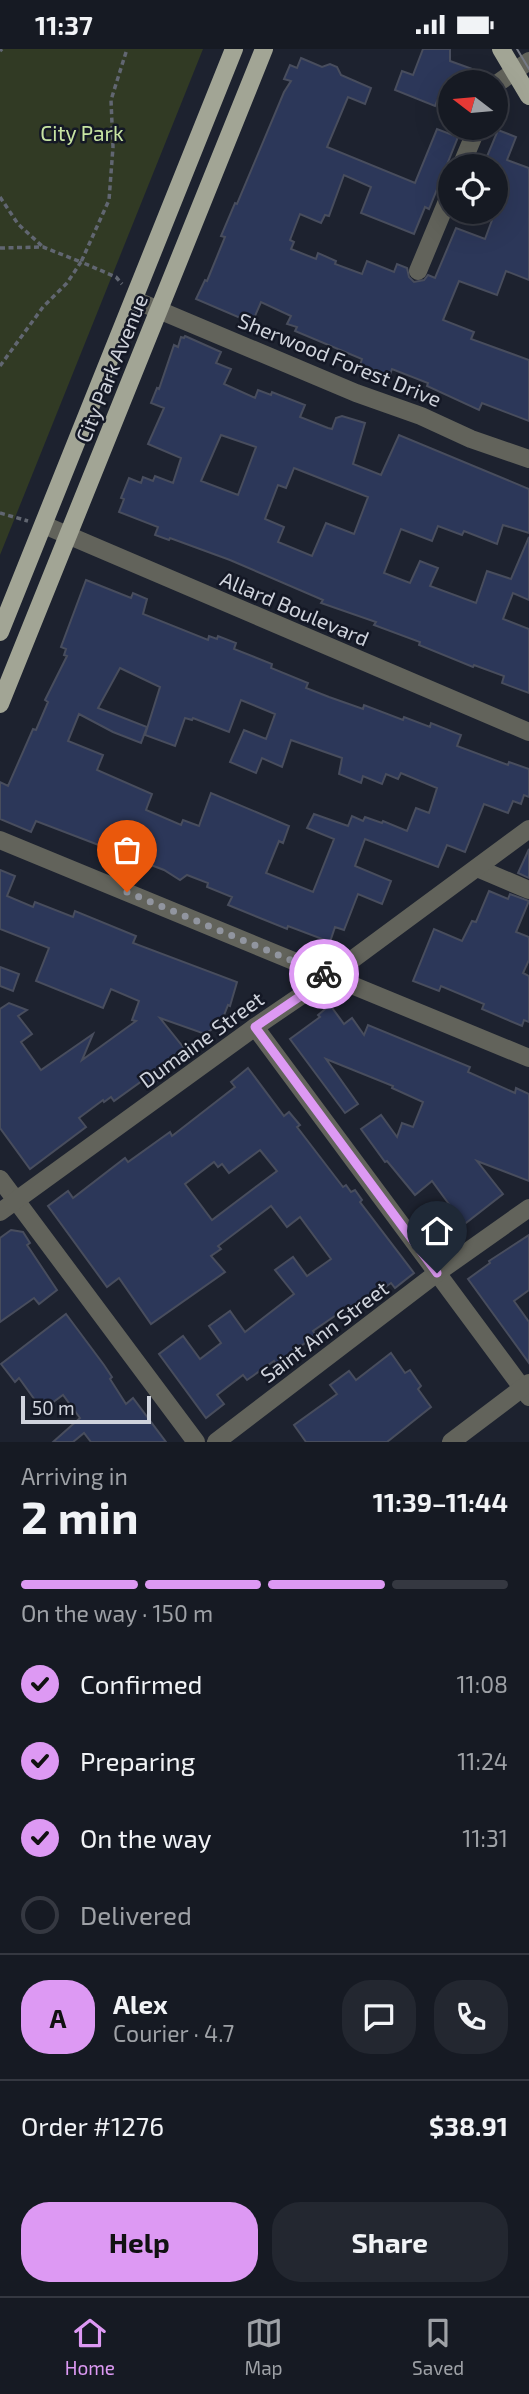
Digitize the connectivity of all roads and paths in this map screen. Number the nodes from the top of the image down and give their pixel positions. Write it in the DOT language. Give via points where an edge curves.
graph roads {
  1 [pos="127,49"];
  2 [pos="234,49"];
  3 [pos="264,49"];
  4 [pos="501,49"];
  5 [pos="522,66"];
  6 [pos="529,96"];
  7 [pos="0,197"];
  8 [pos="438,223"];
  9 [pos="43,247"];
  10 [pos="0,248"];
  11 [pos="82,262"];
  12 [pos="418,271"];
  13 [pos="135,300"];
  14 [pos="160,309"];
  15 [pos="0,366"];
  16 [pos="529,459"];
  17 [pos="0,513"];
  18 [pos="44,525"];
  19 [pos="68,536"];
  20 [pos="0,632"];
  21 [pos="0,704"];
  22 [pos="529,732"];
  23 [pos="529,828"];
  24 [pos="0,840"];
  25 [pos="477,868"];
  26 [pos="529,890"];
  27 [pos="330,976"];
  28 [pos="255,1027"];
  29 [pos="529,1058"];
  30 [pos="0,1179"];
  31 [pos="16,1201"];
  32 [pos="529,1207"];
  33 [pos="0,1212"];
  34 [pos="437,1273"];
  35 [pos="527,1389"];
  36 [pos="196,1442"];
  37 [pos="216,1442"];
  38 [pos="451,1442"];
  1 -- 11 [label="path" via="111,100 109,200"];
  2 -- 13 [label="main road, City Park Avenue"];
  3 -- 14 [label="main road, City Park Avenue"];
  4 -- 5 [label="main road"];
  5 -- 6 [label="main road"];
  7 -- 9 [label="path" via="18,225"];
  8 -- 12 [label="street"];
  9 -- 10 [label="path"];
  9 -- 11 [label="path"];
  11 -- 13 [label="path" via="116,277"];
  11 -- 15 [label="path"];
  13 -- 14 [label="street, Sherwood Forest Drive"];
  13 -- 18 [label="main road, City Park Avenue"];
  14 -- 16 [label="street, Sherwood Forest Drive" via="356,393"];
  14 -- 19 [label="main road, City Park Avenue"];
  17 -- 18 [label="path"];
  18 -- 19 [label="street, Allard Boulevard"];
  18 -- 20 [label="main road, City Park Avenue"];
  19 -- 21 [label="main road, City Park Avenue"];
  19 -- 22 [label="street, Allard Boulevard"];
  23 -- 25 [label="street, Dumaine Street"];
  24 -- 27 [label="street"];
  25 -- 26 [label="street"];
  25 -- 27 [label="street, Dumaine Street"];
  27 -- 28 [label="street, Dumaine Street"];
  27 -- 29 [label="street"];
  28 -- 31 [label="street, Dumaine Street"];
  28 -- 34 [label="street"];
  30 -- 31 [label="street"];
  31 -- 33 [label="street, Dumaine Street"];
  31 -- 36 [label="street"];
  32 -- 34 [label="street, Saint Ann Street"];
  34 -- 35 [label="street"];
  34 -- 37 [label="street, Saint Ann Street"];
  35 -- 38 [label="street"];
}
